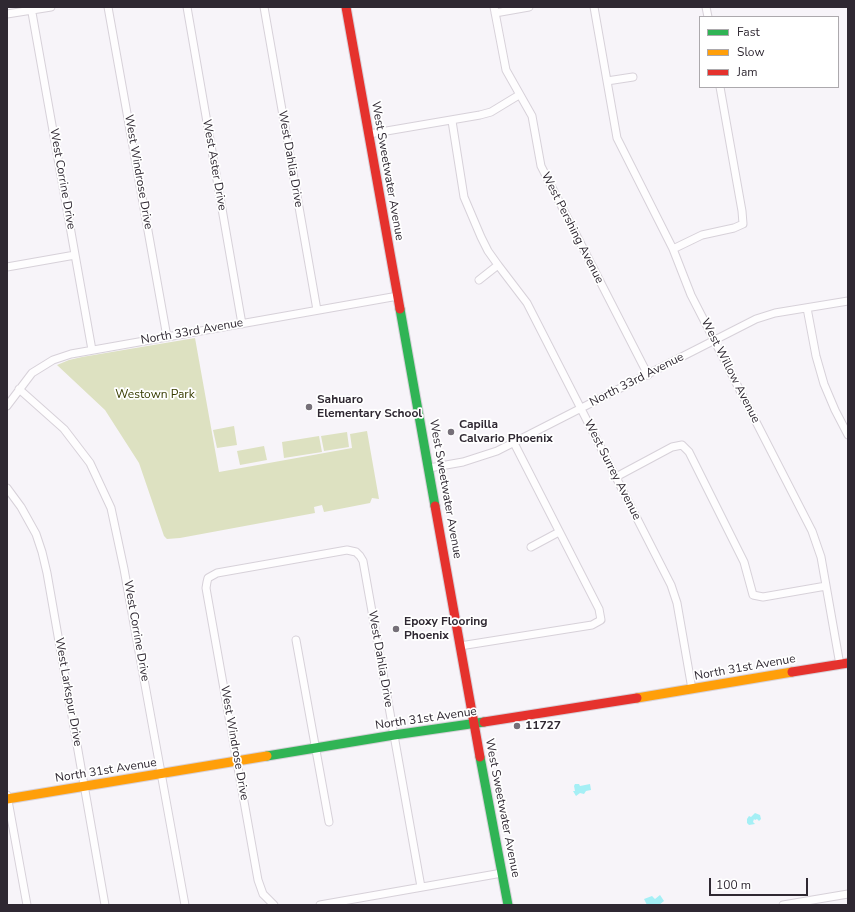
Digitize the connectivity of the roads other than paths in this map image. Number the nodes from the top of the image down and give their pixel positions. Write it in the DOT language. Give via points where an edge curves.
graph roads {
  1 [pos="51,7"];
  2 [pos="108,7"];
  3 [pos="187,7"];
  4 [pos="264,7"];
  5 [pos="346,7"];
  6 [pos="529,7"];
  7 [pos="594,7"];
  8 [pos="32,9"];
  9 [pos="495,10"];
  10 [pos="7,14"];
  11 [pos="633,76"];
  12 [pos="607,81"];
  13 [pos="720,88"];
  14 [pos="519,95"];
  15 [pos="452,121"];
  16 [pos="368,134"];
  17 [pos="673,249"];
  18 [pos="75,255"];
  19 [pos="498,265"];
  20 [pos="7,267"];
  21 [pos="479,280"];
  22 [pos="398,296"];
  23 [pos="848,301"];
  24 [pos="807,308"];
  25 [pos="317,310"];
  26 [pos="242,324"];
  27 [pos="167,337"];
  28 [pos="714,340"];
  29 [pos="92,350"];
  30 [pos="648,375"];
  31 [pos="19,389"];
  32 [pos="7,406"];
  33 [pos="581,408"];
  34 [pos="848,435"];
  35 [pos="514,443"];
  36 [pos="429,468"];
  37 [pos="616,477"];
  38 [pos="7,488"];
  39 [pos="559,532"];
  40 [pos="531,547"];
  41 [pos="356,552"];
  42 [pos="826,586"];
  43 [pos="296,640"];
  44 [pos="460,646"];
  45 [pos="844,664"];
  46 [pos="692,689"];
  47 [pos="474,723"];
  48 [pos="394,735"];
  49 [pos="315,748"];
  50 [pos="237,761"];
  51 [pos="161,774"];
  52 [pos="84,786"];
  53 [pos="7,798"];
  54 [pos="329,822"];
  55 [pos="502,872"];
  56 [pos="421,887"];
  57 [pos="848,894"];
  58 [pos="356,902"];
  59 [pos="27,905"];
  60 [pos="105,905"];
  61 [pos="185,905"];
  62 [pos="273,905"];
  63 [pos="320,905"];
  64 [pos="508,905"];
  65 [pos="783,905"];
  1 -- 8 [label="street"];
  2 -- 27 [label="street, West Windrose Drive"];
  3 -- 26 [label="street, West Aster Drive"];
  4 -- 25 [label="street, West Dahlia Drive"];
  5 -- 16 [label="street, West Sweetwater Avenue"];
  6 -- 9 [label="street"];
  7 -- 12 [label="street, West Willow Avenue"];
  8 -- 10 [label="street"];
  8 -- 18 [label="street, West Corrine Drive"];
  9 -- 14 [label="street, West Pershing Avenue" via="506,70"];
  11 -- 12 [label="street"];
  12 -- 17 [label="street, West Willow Avenue" via="617,138"];
  13 -- 17 [label="street" via="743,224 702,235"];
  14 -- 15 [label="street" via="491,112"];
  14 -- 30 [label="street, West Pershing Avenue" via="532,116 541,166"];
  15 -- 16 [label="street"];
  15 -- 19 [label="street, West Surrey Avenue" via="464,197 488,251"];
  16 -- 22 [label="street, West Sweetwater Avenue"];
  17 -- 28 [label="street, West Willow Avenue" via="688,289"];
  18 -- 20 [label="street"];
  18 -- 29 [label="street, West Corrine Drive"];
  19 -- 21 [label="street"];
  19 -- 33 [label="street, West Surrey Avenue" via="527,303"];
  22 -- 25 [label="street, North 33rd Avenue"];
  22 -- 36 [label="street, West Sweetwater Avenue"];
  23 -- 24 [label="street, North 33rd Avenue"];
  24 -- 28 [label="street, North 33rd Avenue" via="756,319"];
  24 -- 34 [label="street" via="824,384"];
  25 -- 26 [label="street, North 33rd Avenue"];
  26 -- 27 [label="street, North 33rd Avenue"];
  27 -- 29 [label="street, North 33rd Avenue"];
  28 -- 30 [label="street, North 33rd Avenue"];
  28 -- 42 [label="street, West Willow Avenue" via="812,531 821,557"];
  29 -- 31 [label="street, North 33rd Avenue" via="53,360 32,373"];
  30 -- 33 [label="street, North 33rd Avenue"];
  31 -- 32 [label="street, North 33rd Avenue"];
  31 -- 51 [label="street, West Corrine Drive" via="64,429 90,463 111,508"];
  33 -- 35 [label="street, North 33rd Avenue"];
  33 -- 37 [label="street, West Surrey Avenue"];
  35 -- 36 [label="street, North 33rd Avenue" via="486,455"];
  35 -- 39 [label="street"];
  36 -- 44 [label="street, West Sweetwater Avenue"];
  37 -- 42 [label="street" via="672,447 682,445 688,452 744,562 753,595 763,597"];
  37 -- 46 [label="street, West Surrey Avenue" via="675,594"];
  38 -- 52 [label="street, West Larkspur Drive" via="36,534 42,552"];
  39 -- 40 [label="street"];
  39 -- 44 [label="street" via="599,609 600,620 592,625"];
  41 -- 48 [label="street, West Dahlia Drive" via="363,561"];
  41 -- 50 [label="street, West Windrose Drive" via="347,550 309,556 217,573 208,578 206,588"];
  42 -- 45 [label="street, West Willow Avenue"];
  43 -- 49 [label="street"];
  44 -- 47 [label="street, West Sweetwater Avenue"];
  45 -- 46 [label="street, North 31st Avenue"];
  46 -- 47 [label="street, North 31st Avenue"];
  47 -- 48 [label="street, North 31st Avenue"];
  47 -- 55 [label="street, West Sweetwater Avenue"];
  48 -- 49 [label="street, North 31st Avenue"];
  48 -- 56 [label="street, West Dahlia Drive"];
  49 -- 50 [label="street, North 31st Avenue"];
  49 -- 54 [label="street"];
  50 -- 51 [label="street, North 31st Avenue"];
  50 -- 62 [label="street, West Windrose Drive" via="258,880 263,894"];
  51 -- 52 [label="street, North 31st Avenue"];
  51 -- 61 [label="street, West Corrine Drive"];
  52 -- 53 [label="street, North 31st Avenue"];
  52 -- 60 [label="street, West Larkspur Drive"];
  53 -- 59 [label="street"];
  55 -- 56 [label="street"];
  55 -- 64 [label="street, West Sweetwater Avenue"];
  56 -- 58 [label="street"];
  57 -- 65 [label="street"];
  58 -- 63 [label="street"];
}
